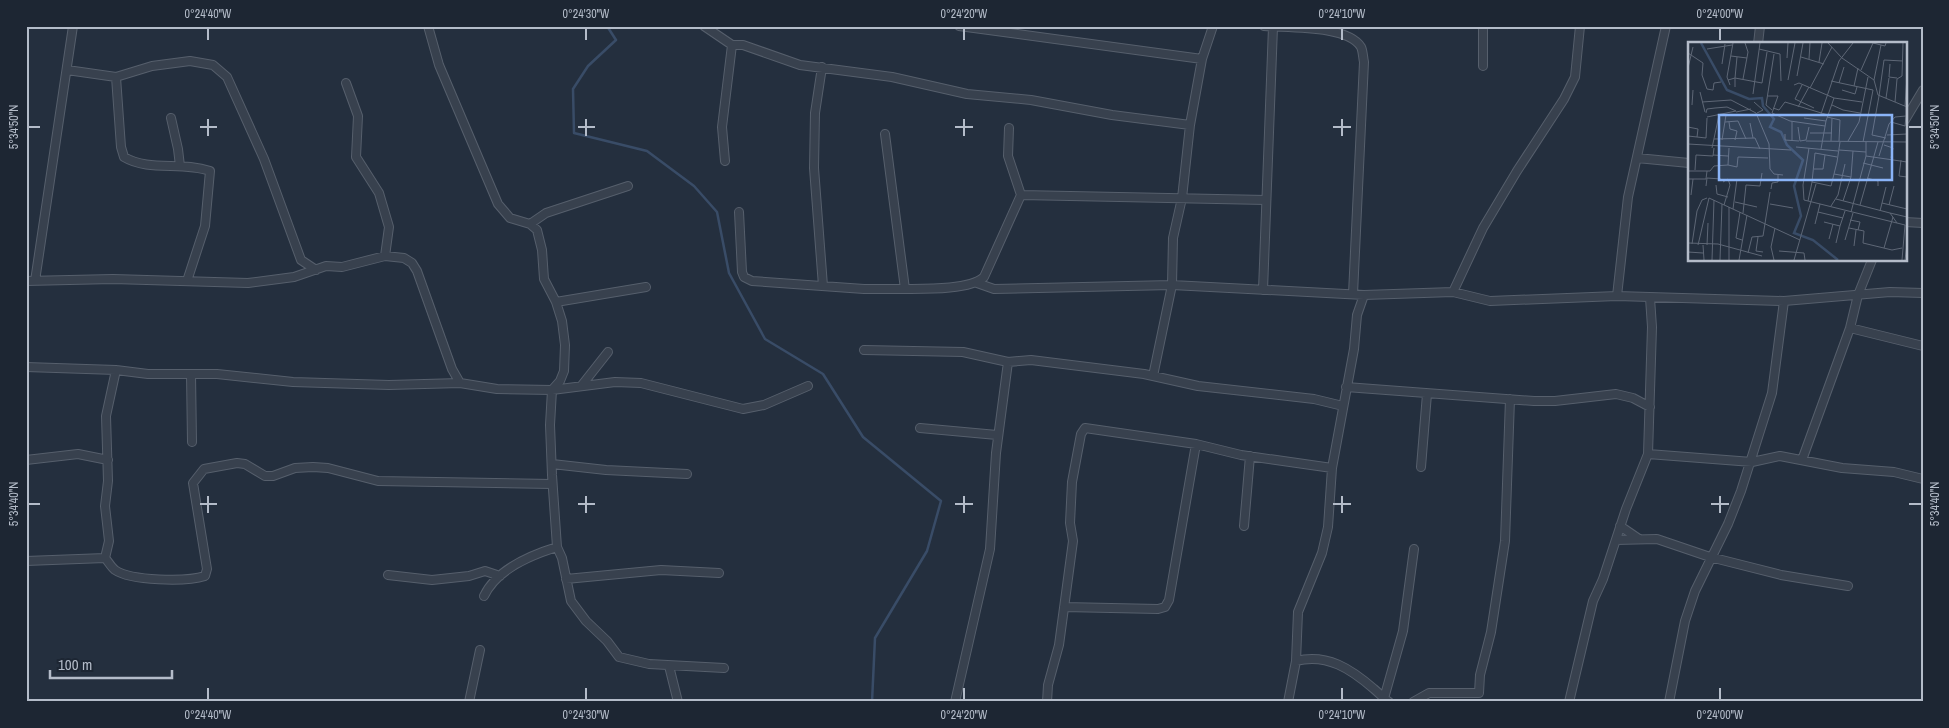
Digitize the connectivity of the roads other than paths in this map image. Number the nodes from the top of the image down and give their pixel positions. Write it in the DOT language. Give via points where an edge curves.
graph roads {
  1 [pos="73,26"];
  2 [pos="428,26"];
  3 [pos="704,26"];
  4 [pos="959,26"];
  5 [pos="1213,26"];
  6 [pos="1483,26"];
  7 [pos="1580,26"];
  8 [pos="1666,26"];
  9 [pos="1760,26"];
  10 [pos="1269,27"];
  11 [pos="1758,42"];
  12 [pos="732,45"];
  13 [pos="1202,59"];
  14 [pos="1483,66"];
  15 [pos="822,67"];
  16 [pos="67,70"];
  17 [pos="116,77"];
  18 [pos="346,83"];
  19 [pos="1923,90"];
  20 [pos="171,118"];
  21 [pos="1906,118"];
  22 [pos="1190,125"];
  23 [pos="1009,128"];
  24 [pos="885,134"];
  25 [pos="1637,158"];
  26 [pos="725,161"];
  27 [pos="1688,164"];
  28 [pos="180,166"];
  29 [pos="628,186"];
  30 [pos="1021,195"];
  31 [pos="1182,198"];
  32 [pos="1266,200"];
  33 [pos="739,212"];
  34 [pos="1906,222"];
  35 [pos="1923,223"];
  36 [pos="530,224"];
  37 [pos="385,256"];
  38 [pos="1872,261"];
  39 [pos="316,270"];
  40 [pos="30,281"];
  41 [pos="187,281"];
  42 [pos="977,283"];
  43 [pos="1172,285"];
  44 [pos="823,286"];
  45 [pos="646,287"];
  46 [pos="904,289"];
  47 [pos="1263,290"];
  48 [pos="1453,292"];
  49 [pos="1923,293"];
  50 [pos="1353,294"];
  51 [pos="1364,295"];
  52 [pos="1858,295"];
  53 [pos="1618,296"];
  54 [pos="1650,298"];
  55 [pos="1784,301"];
  56 [pos="556,302"];
  57 [pos="1850,328"];
  58 [pos="1923,346"];
  59 [pos="864,350"];
  60 [pos="608,352"];
  61 [pos="1008,362"];
  62 [pos="26,367"];
  63 [pos="116,370"];
  64 [pos="191,374"];
  65 [pos="1153,376"];
  66 [pos="460,383"];
  67 [pos="582,385"];
  68 [pos="808,386"];
  69 [pos="1346,387"];
  70 [pos="552,390"];
  71 [pos="1427,394"];
  72 [pos="1510,400"];
  73 [pos="1343,406"];
  74 [pos="1650,407"];
  75 [pos="920,428"];
  76 [pos="998,435"];
  77 [pos="192,442"];
  78 [pos="1196,444"];
  79 [pos="1648,454"];
  80 [pos="1250,456"];
  81 [pos="26,460"];
  82 [pos="108,460"];
  83 [pos="1802,460"];
  84 [pos="1752,462"];
  85 [pos="552,464"];
  86 [pos="1421,467"];
  87 [pos="1332,468"];
  88 [pos="687,474"];
  89 [pos="1923,478"];
  90 [pos="552,484"];
  91 [pos="1244,526"];
  92 [pos="1620,526"];
  93 [pos="1639,539"];
  94 [pos="1616,540"];
  95 [pos="557,547"];
  96 [pos="1414,549"];
  97 [pos="1710,557"];
  98 [pos="105,558"];
  99 [pos="26,561"];
  100 [pos="719,573"];
  101 [pos="388,575"];
  102 [pos="500,576"];
  103 [pos="566,579"];
  104 [pos="1848,586"];
  105 [pos="484,596"];
  106 [pos="1064,607"];
  107 [pos="480,650"];
  108 [pos="1296,661"];
  109 [pos="669,666"];
  110 [pos="724,668"];
  111 [pos="1479,693"];
  112 [pos="1385,701"];
  113 [pos="469,702"];
  114 [pos="678,702"];
  115 [pos="954,702"];
  116 [pos="1047,702"];
  117 [pos="1288,702"];
  118 [pos="1413,702"];
  119 [pos="1477,702"];
  120 [pos="1569,702"];
  121 [pos="1669,702"];
  1 -- 16 [label="street"];
  2 -- 36 [label="street" via="439,66 498,204 510,218"];
  3 -- 12 [label="street"];
  4 -- 13 [label="street"];
  5 -- 13 [label="street"];
  6 -- 14 [label="street"];
  7 -- 48 [label="street" via="1572,85 1483,228"];
  8 -- 25 [label="street"];
  9 -- 11 [label="street"];
  10 -- 32 [label="street"];
  10 -- 50 [label="street" via="1337,32 1353,38 1362,48 1364,62"];
  12 -- 15 [label="street" via="743,45 800,65"];
  12 -- 26 [label="street" via="722,127"];
  13 -- 22 [label="street"];
  15 -- 22 [label="street" via="892,77 967,94 1032,100"];
  15 -- 44 [label="street" via="815,113 814,168"];
  16 -- 17 [label="street"];
  16 -- 40 [label="street"];
  17 -- 28 [label="street" via="124,157 136,164"];
  17 -- 39 [label="street" via="152,66 190,61 213,65 227,77 277,190 297,252 301,260"];
  18 -- 37 [label="street" via="358,116 356,157 379,193 389,227"];
  19 -- 21 [label="street"];
  20 -- 28 [label="street"];
  22 -- 31 [label="street"];
  23 -- 30 [label="street" via="1008,156"];
  24 -- 46 [label="street"];
  25 -- 27 [label="street"];
  25 -- 53 [label="street" via="1628,197"];
  28 -- 41 [label="street" via="210,170 211,175 205,226"];
  29 -- 36 [label="street" via="546,213"];
  30 -- 31 [label="street"];
  30 -- 42 [label="street" via="984,277"];
  31 -- 32 [label="street"];
  31 -- 43 [label="street" via="1174,238"];
  32 -- 47 [label="street"];
  33 -- 44 [label="street" via="744,277 752,281"];
  34 -- 35 [label="street"];
  36 -- 56 [label="street" via="537,230 544,279"];
  37 -- 39 [label="street"];
  37 -- 66 [label="street" via="404,258 417,271"];
  38 -- 52 [label="street"];
  39 -- 41 [label="street" via="294,277 248,283"];
  40 -- 41 [label="street"];
  42 -- 43 [label="street" via="994,289"];
  42 -- 46 [label="street"];
  43 -- 47 [label="street"];
  43 -- 65 [label="street"];
  44 -- 46 [label="street"];
  45 -- 56 [label="street"];
  47 -- 50 [label="street"];
  48 -- 51 [label="street"];
  48 -- 53 [label="street" via="1490,301"];
  49 -- 52 [label="street"];
  50 -- 51 [label="street"];
  51 -- 69 [label="street" via="1357,315"];
  52 -- 55 [label="street"];
  52 -- 57 [label="street"];
  53 -- 54 [label="street"];
  54 -- 55 [label="street"];
  54 -- 74 [label="street"];
  55 -- 84 [label="street" via="1772,393"];
  56 -- 70 [label="street" via="565,345 564,371"];
  57 -- 58 [label="street"];
  57 -- 83 [label="street"];
  59 -- 61 [label="street" via="963,352"];
  60 -- 67 [label="street"];
  61 -- 65 [label="street" via="1031,360"];
  61 -- 76 [label="street"];
  62 -- 63 [label="street"];
  63 -- 64 [label="street"];
  63 -- 82 [label="street" via="106,416"];
  64 -- 66 [label="street" via="293,382"];
  64 -- 77 [label="street"];
  65 -- 73 [label="street" via="1198,386 1314,399"];
  66 -- 70 [label="street" via="497,389"];
  67 -- 68 [label="street" via="641,383 743,409 764,405"];
  67 -- 70 [label="street"];
  69 -- 71 [label="street"];
  69 -- 73 [label="street"];
  70 -- 85 [label="street"];
  71 -- 72 [label="street"];
  71 -- 86 [label="street"];
  72 -- 74 [label="street" via="1555,401 1616,394"];
  72 -- 111 [label="street" via="1505,542"];
  73 -- 87 [label="street"];
  74 -- 79 [label="street"];
  75 -- 76 [label="street"];
  76 -- 115 [label="street" via="990,549"];
  78 -- 80 [label="street"];
  78 -- 106 [label="street" via="1169,600 1165,607"];
  78 -- 106 [label="street" via="1085,428 1072,482 1072,540"];
  79 -- 84 [label="street"];
  79 -- 92 [label="street"];
  80 -- 87 [label="street"];
  80 -- 91 [label="street"];
  81 -- 82 [label="street" via="78,454"];
  82 -- 98 [label="street" via="105,506 109,541"];
  83 -- 84 [label="street" via="1780,456"];
  83 -- 89 [label="street"];
  84 -- 97 [label="street" via="1728,524"];
  85 -- 88 [label="street"];
  85 -- 90 [label="street"];
  87 -- 108 [label="street" via="1328,527 1322,553 1298,612"];
  90 -- 95 [label="street"];
  90 -- 98 [label="street" via="378,481 313,467 265,476 245,464 214,466 204,469 193,482 207,569 204,576 192,580 128,576 114,569"];
  92 -- 93 [label="street"];
  92 -- 94 [label="street"];
  93 -- 94 [label="street"];
  93 -- 97 [label="street" via="1657,539"];
  94 -- 120 [label="street" via="1593,601"];
  95 -- 102 [label="street"];
  95 -- 103 [label="street"];
  96 -- 112 [label="street" via="1403,631"];
  97 -- 104 [label="street" via="1781,575"];
  97 -- 121 [label="street" via="1685,621"];
  98 -- 99 [label="street"];
  100 -- 103 [label="street" via="661,570"];
  101 -- 102 [label="street" via="432,580 485,571"];
  102 -- 105 [label="street" via="489,585"];
  103 -- 109 [label="street" via="575,608 619,657"];
  106 -- 116 [label="street"];
  107 -- 113 [label="street"];
  108 -- 112 [label="street" via="1310,657 1348,668"];
  108 -- 117 [label="street"];
  109 -- 110 [label="street"];
  109 -- 114 [label="street"];
  111 -- 118 [label="street" via="1429,693"];
  111 -- 119 [label="street"];
}
